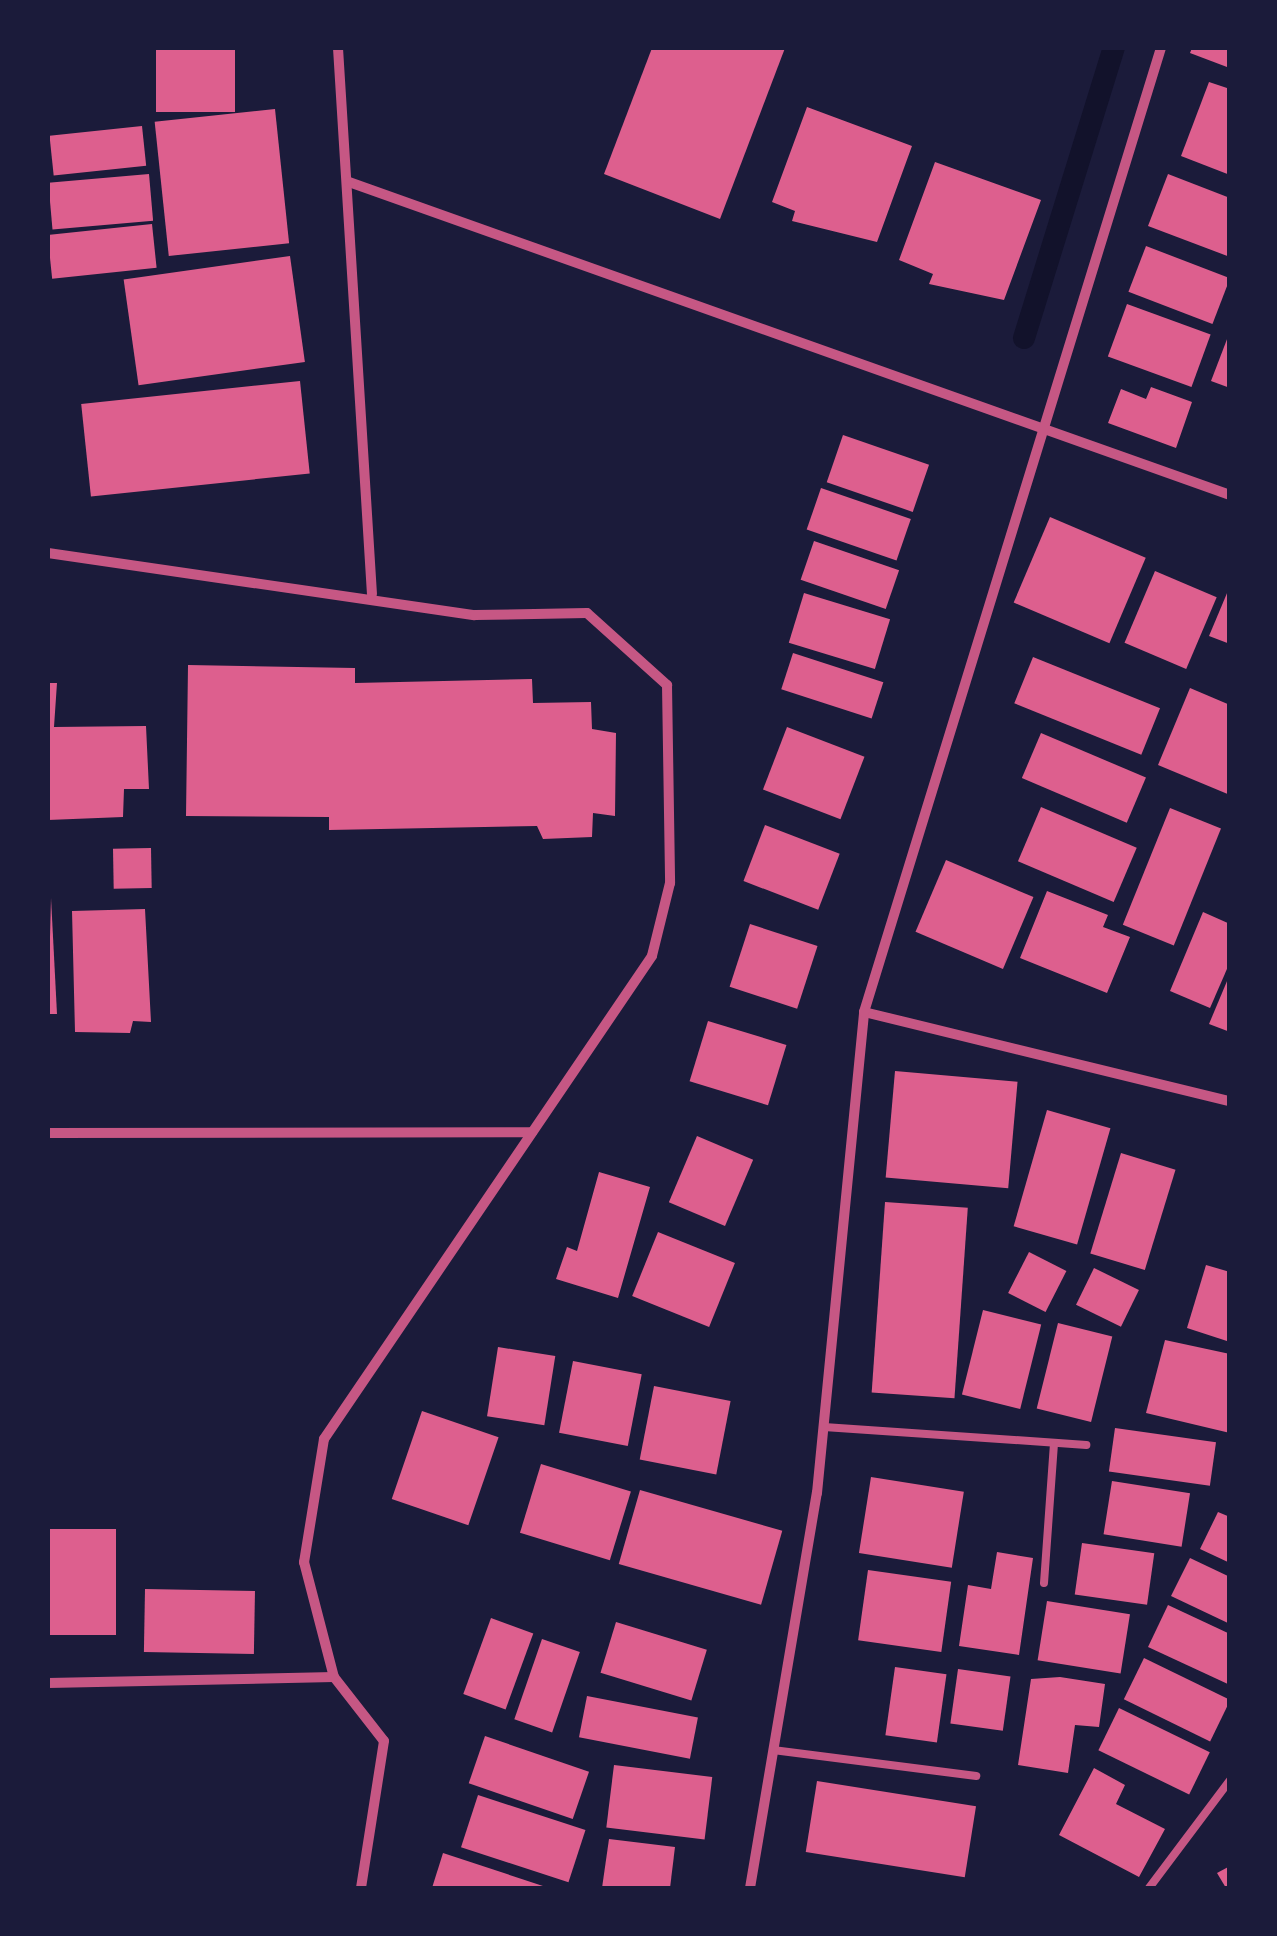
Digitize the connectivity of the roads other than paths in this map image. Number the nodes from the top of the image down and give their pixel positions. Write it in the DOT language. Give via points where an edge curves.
graph roads {
  1 [pos="338,48"];
  2 [pos="1161,48"];
  3 [pos="349,182"];
  4 [pos="1043,428"];
  5 [pos="1230,495"];
  6 [pos="48,553"];
  7 [pos="372,594"];
  8 [pos="864,1012"];
  9 [pos="1230,1101"];
  10 [pos="532,1132"];
  11 [pos="48,1134"];
  12 [pos="824,1427"];
  13 [pos="1054,1444"];
  14 [pos="1086,1445"];
  15 [pos="1044,1583"];
  16 [pos="334,1677"];
  17 [pos="48,1684"];
  18 [pos="774,1750"];
  19 [pos="976,1776"];
  20 [pos="1230,1780"];
  21 [pos="361,1888"];
  22 [pos="750,1888"];
  23 [pos="1148,1888"];
  1 -- 3 [label="street"];
  2 -- 4 [label="street"];
  3 -- 4 [label="street"];
  3 -- 7 [label="street"];
  4 -- 5 [label="street"];
  4 -- 8 [label="street"];
  6 -- 7 [label="street"];
  7 -- 10 [label="street" via="475,615 587,614 667,685 670,884 652,956"];
  8 -- 9 [label="street"];
  8 -- 12 [label="street"];
  10 -- 11 [label="street"];
  10 -- 16 [label="street" via="324,1438 304,1562"];
  12 -- 13 [label="lane"];
  12 -- 18 [label="street"];
  13 -- 14 [label="lane"];
  13 -- 15 [label="lane"];
  16 -- 17 [label="street"];
  16 -- 21 [label="street" via="384,1741"];
  18 -- 19 [label="lane"];
  18 -- 22 [label="street"];
  20 -- 23 [label="lane"];
}
